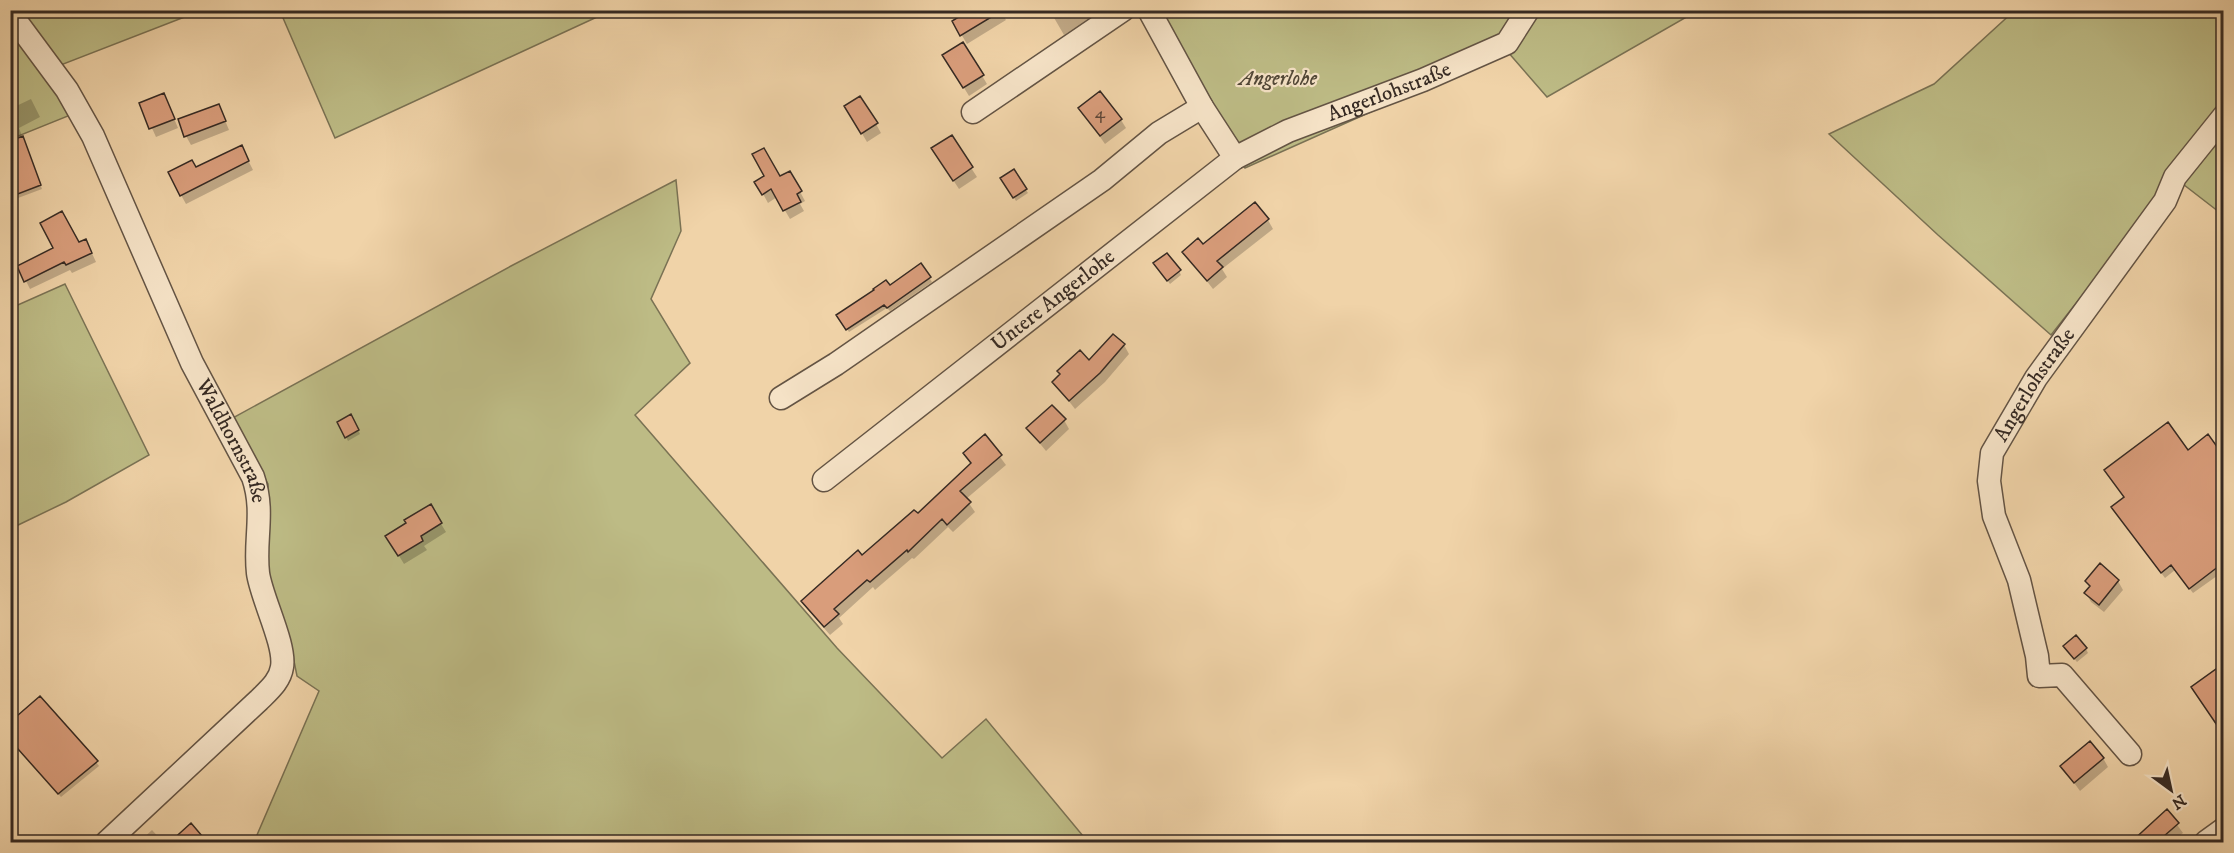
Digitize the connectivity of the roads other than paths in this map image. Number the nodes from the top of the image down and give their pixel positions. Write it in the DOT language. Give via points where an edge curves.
graph roads {
  1 [pos="1124,10"];
  2 [pos="1149,10"];
  3 [pos="1528,10"];
  4 [pos="10,13"];
  5 [pos="1203,107"];
  6 [pos="973,112"];
  7 [pos="2223,116"];
  8 [pos="1235,158"];
  9 [pos="781,398"];
  10 [pos="824,480"];
  11 [pos="2130,754"];
  12 [pos="2223,828"];
  13 [pos="107,843"];
  14 [pos="2206,843"];
  1 -- 6 [label="street"];
  2 -- 5 [label="street"];
  3 -- 8 [label="street, Angerlohstraße" via="1507,43 1423,80 1288,131"];
  4 -- 13 [label="street, Waldhornstraße" via="67,90 93,136 192,363 253,477 260,516 258,574 283,666 277,682 260,700"];
  5 -- 8 [label="street"];
  5 -- 9 [label="street" via="1159,133 1102,180"];
  7 -- 11 [label="street, Angerlohstraße" via="2175,177 2165,201 2036,378 1992,453 1989,482 1994,516 2019,580 2039,676 2062,675"];
  8 -- 10 [label="street, Untere Angerlohe"];
  12 -- 14 [label="street"];
}
